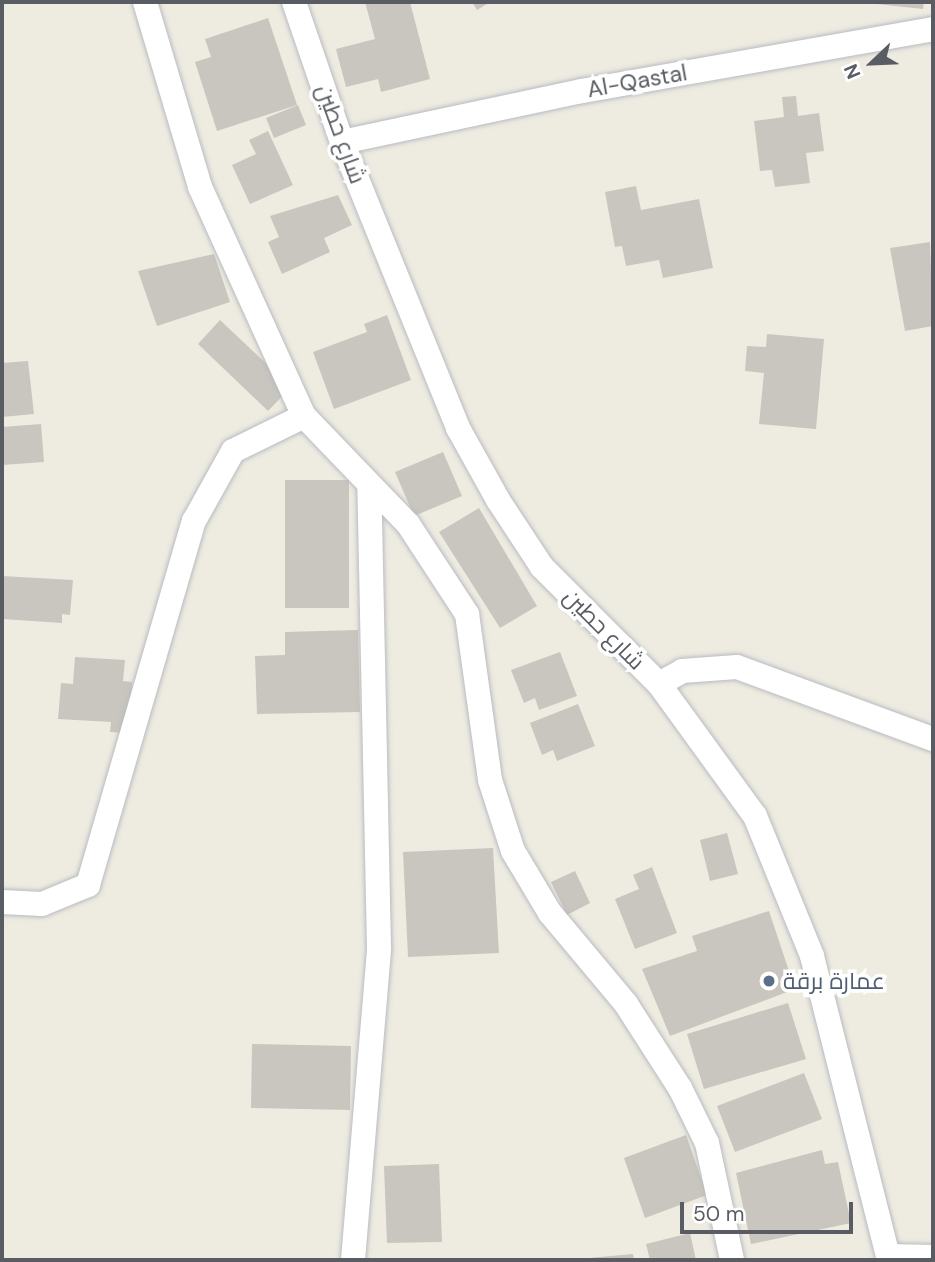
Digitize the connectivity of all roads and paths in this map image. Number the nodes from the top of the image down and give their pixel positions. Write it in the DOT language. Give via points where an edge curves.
graph roads {
  1 [pos="145,2"];
  2 [pos="294,2"];
  3 [pos="933,29"];
  4 [pos="342,142"];
  5 [pos="304,416"];
  6 [pos="369,485"];
  7 [pos="659,684"];
  8 [pos="933,740"];
  9 [pos="2,902"];
  10 [pos="933,1257"];
  11 [pos="890,1258"];
  12 [pos="353,1260"];
  13 [pos="732,1260"];
  1 -- 5 [label="street" via="200,187"];
  2 -- 4 [label="street, شارع حطين"];
  3 -- 4 [label="street, Al-Qastal" via="582,90"];
  4 -- 7 [label="street, شارع حطين" via="458,428 498,500 542,567"];
  5 -- 6 [label="street"];
  5 -- 9 [label="street" via="233,451 194,521 88,885 43,904"];
  6 -- 12 [label="street" via="379,948"];
  6 -- 13 [label="street" via="408,524 467,614 490,780 513,851 550,913 626,1004 680,1088 707,1143"];
  7 -- 8 [label="street" via="682,671 737,667"];
  7 -- 11 [label="street, شارع حطين" via="755,816 786,885 812,956"];
  10 -- 11 [label="street"];
}
